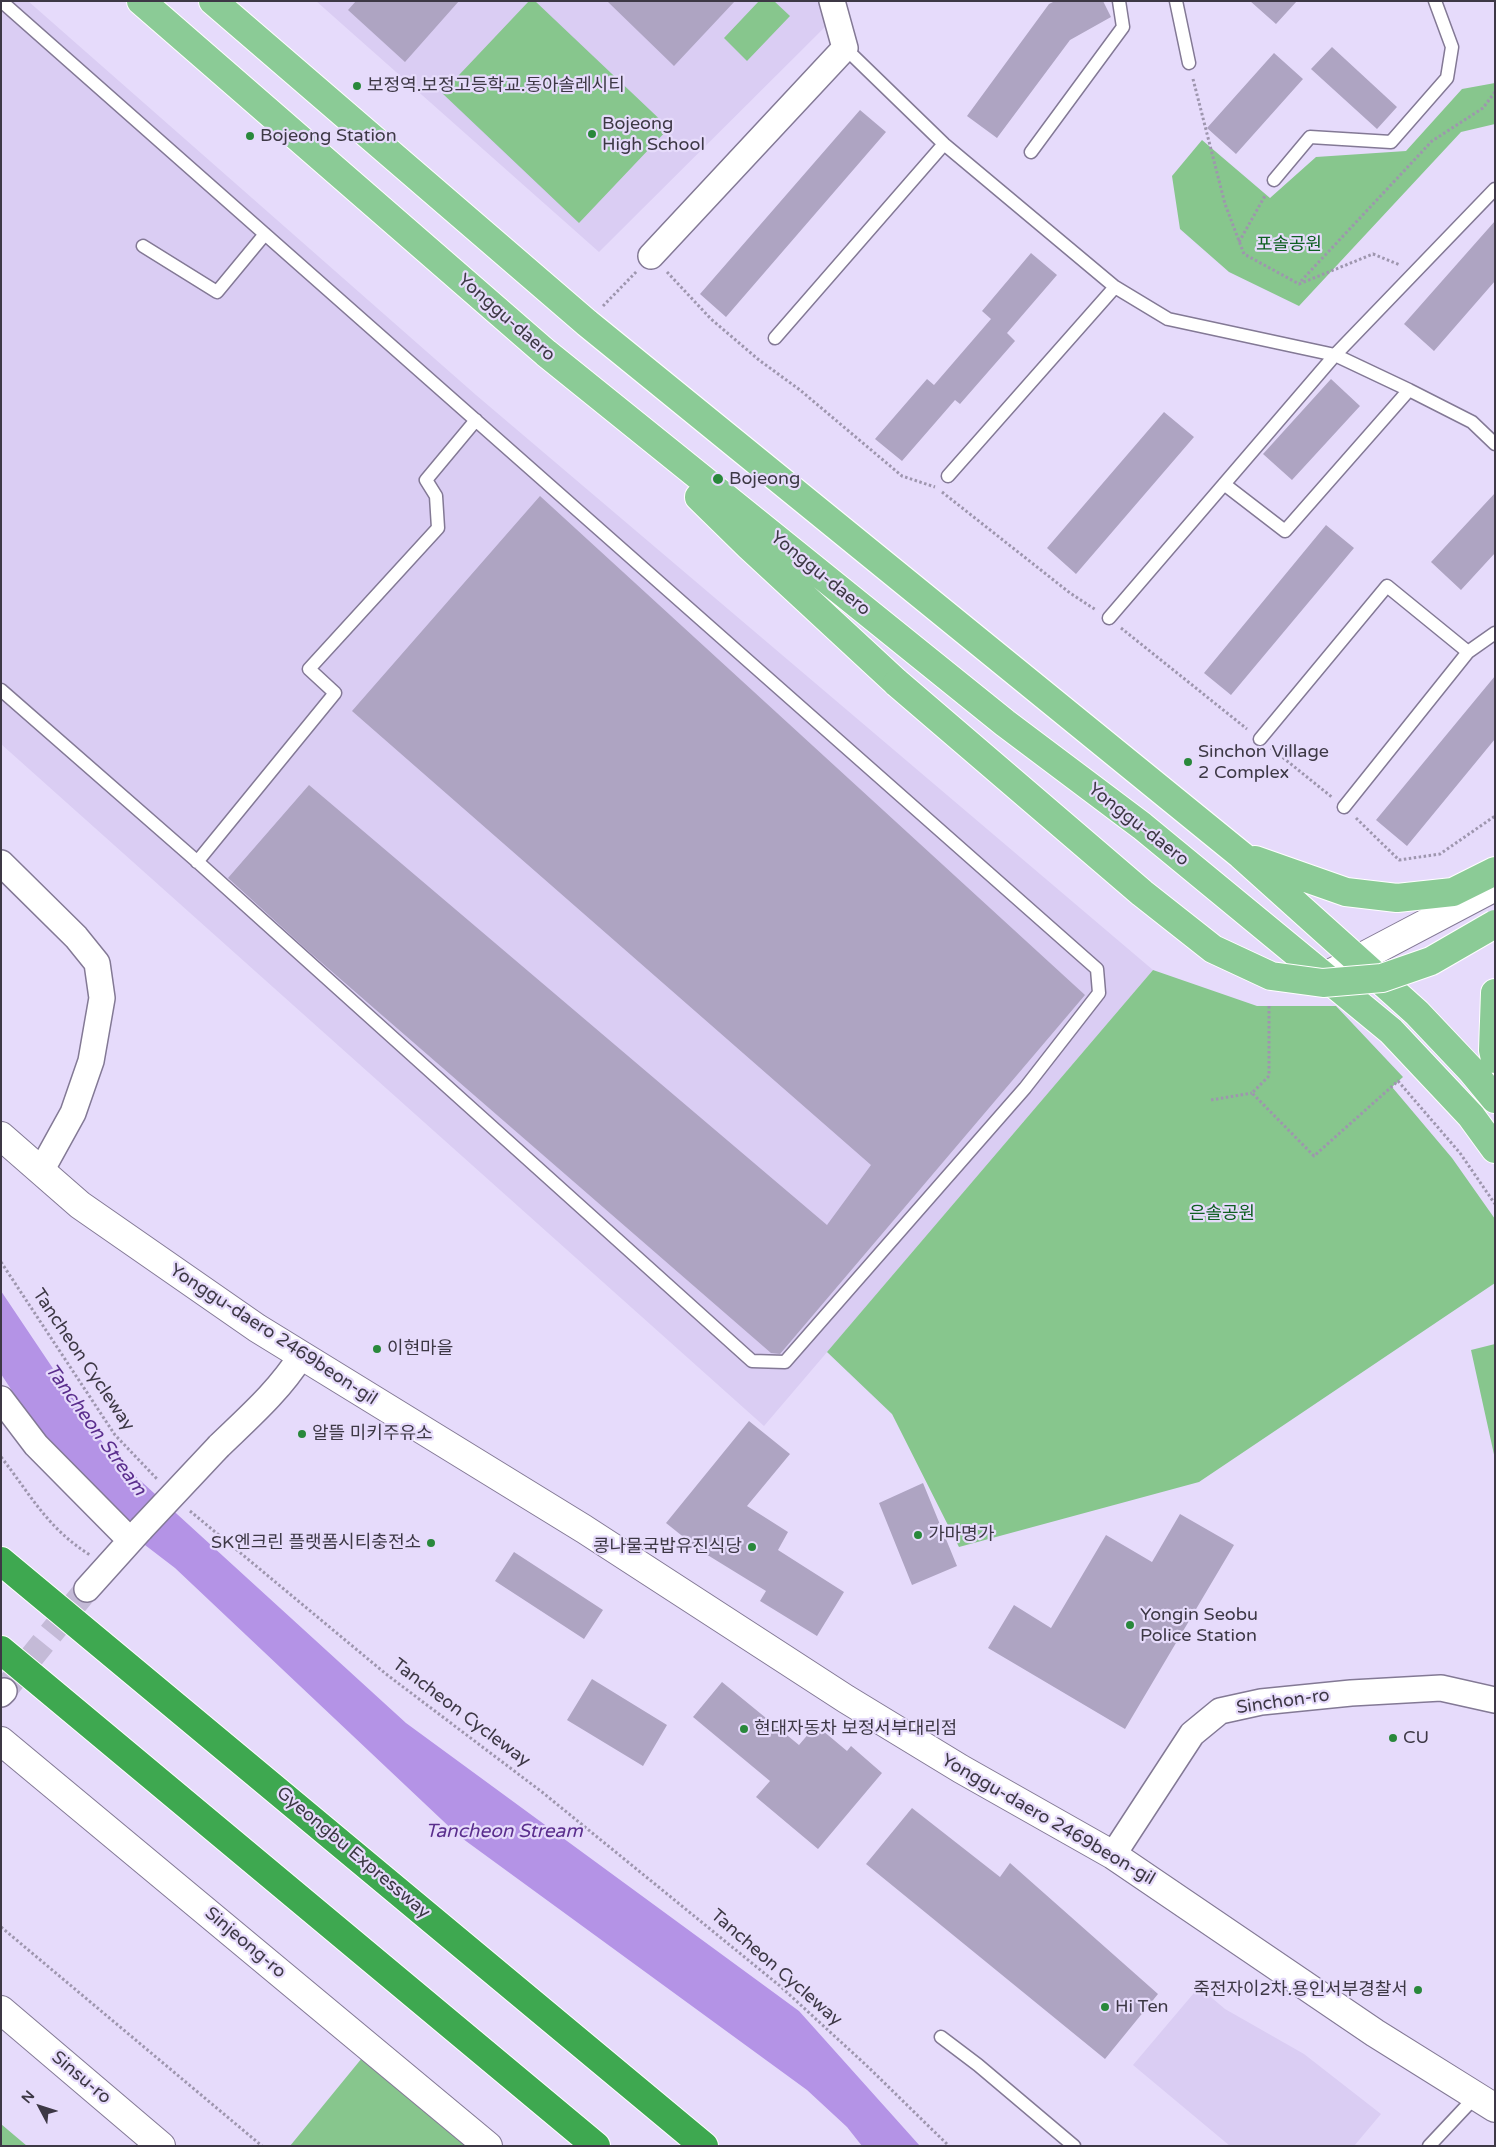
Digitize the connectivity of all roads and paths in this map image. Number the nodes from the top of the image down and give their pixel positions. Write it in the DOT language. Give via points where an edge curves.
graph roads {
  1 [pos="141,1"];
  2 [pos="213,1"];
  3 [pos="832,1"];
  4 [pos="1119,1"];
  5 [pos="1176,1"];
  6 [pos="1435,1"];
  7 [pos="1,2"];
  8 [pos="845,48"];
  9 [pos="1189,64"];
  10 [pos="1495,92"];
  11 [pos="944,144"];
  12 [pos="1031,152"];
  13 [pos="1274,180"];
  14 [pos="1495,189"];
  15 [pos="265,234"];
  16 [pos="1239,242"];
  17 [pos="143,246"];
  18 [pos="651,256"];
  19 [pos="1415,272"];
  20 [pos="1299,284"];
  21 [pos="1115,287"];
  22 [pos="587,323"];
  23 [pos="775,338"];
  24 [pos="1335,355"];
  25 [pos="591,390"];
  26 [pos="1410,390"];
  27 [pos="476,420"];
  28 [pos="1495,444"];
  29 [pos="948,476"];
  30 [pos="1224,484"];
  31 [pos="1109,618"];
  32 [pos="1495,633"];
  33 [pos="1468,652"];
  34 [pos="1,690"];
  35 [pos="1260,739"];
  36 [pos="1344,807"];
  37 [pos="1495,816"];
  38 [pos="1142,826"];
  39 [pos="1241,855"];
  40 [pos="197,862"];
  41 [pos="1,863"];
  42 [pos="1495,870"];
  43 [pos="1495,887"];
  44 [pos="1285,893"];
  45 [pos="1495,924"];
  46 [pos="1359,960"];
  47 [pos="1324,977"];
  48 [pos="1495,993"];
  49 [pos="1269,1006"];
  50 [pos="1495,1059"];
  51 [pos="1424,1065"];
  52 [pos="1252,1093"];
  53 [pos="1495,1099"];
  54 [pos="1211,1100"];
  55 [pos="1495,1116"];
  56 [pos="1,1136"];
  57 [pos="1495,1149"];
  58 [pos="41,1171"];
  59 [pos="1495,1204"];
  60 [pos="1,1262"];
  61 [pos="301,1356"];
  62 [pos="1,1399"];
  63 [pos="1,1457"];
  64 [pos="163,1485"];
  65 [pos="184,1506"];
  66 [pos="136,1535"];
  67 [pos="1,1561"];
  68 [pos="109,1567"];
  69 [pos="87,1589"];
  70 [pos="1,1650"];
  71 [pos="1495,1700"];
  72 [pos="1,1741"];
  73 [pos="1113,1855"];
  74 [pos="1,1927"];
  75 [pos="1,2010"];
  76 [pos="941,2036"];
  77 [pos="1485,2102"];
  78 [pos="161,2146"];
  79 [pos="262,2146"];
  80 [pos="488,2146"];
  81 [pos="596,2146"];
  82 [pos="704,2146"];
  83 [pos="949,2146"];
  84 [pos="1074,2146"];
  85 [pos="1429,2146"];
  1 -- 25 [label="main road, Yonggu-daero"];
  2 -- 22 [label="main road"];
  3 -- 8 [label="street"];
  4 -- 12 [label="lane" via="1123,27"];
  5 -- 9 [label="lane"];
  6 -- 13 [label="lane" via="1452,47 1447,78 1391,142 1310,137"];
  7 -- 15 [label="lane"];
  8 -- 11 [label="lane"];
  8 -- 18 [label="street"];
  9 -- 16 [label="path" via="1224,204"];
  10 -- 20 [label="path" via="1483,108 1432,141"];
  11 -- 21 [label="lane"];
  11 -- 23 [label="lane"];
  13 -- 16 [label="path"];
  14 -- 19 [label="lane"];
  15 -- 17 [label="lane" via="216,292"];
  15 -- 27 [label="lane"];
  16 -- 20 [label="path" via="1244,254"];
  18 -- 22 [label="path"];
  18 -- 31 [label="path" via="711,319 902,476 937,488 1070,593"];
  19 -- 20 [label="path" via="1372,254"];
  19 -- 24 [label="lane"];
  21 -- 24 [label="lane" via="1168,319"];
  21 -- 29 [label="lane"];
  22 -- 39 [label="main road"];
  24 -- 26 [label="lane"];
  24 -- 30 [label="lane"];
  25 -- 38 [label="main road, Yonggu-daero" via="1006,723"];
  25 -- 45 [label="main road, bridge" via="749,546 897,683 1142,894 1213,950 1272,976 1323,983 1382,978 1431,962"];
  26 -- 28 [label="lane" via="1472,422"];
  26 -- 30 [label="lane" via="1285,531"];
  27 -- 40 [label="lane" via="426,480 436,496 438,528 309,668 335,693"];
  27 -- 40 [label="lane" via="1097,969 1098,993 1025,1088 785,1362 752,1361"];
  30 -- 31 [label="lane"];
  31 -- 35 [label="path"];
  32 -- 33 [label="lane"];
  33 -- 35 [label="lane" via="1387,586"];
  33 -- 36 [label="lane"];
  34 -- 40 [label="lane"];
  35 -- 36 [label="path"];
  36 -- 37 [label="path" via="1399,860 1440,854"];
  38 -- 44 [label="main road" via="1188,833 1278,904 1284,901"];
  38 -- 47 [label="main road, Yonggu-daero"];
  39 -- 42 [label="main road" via="1346,892 1397,898 1453,892"];
  39 -- 44 [label="main road"];
  41 -- 58 [label="street" via="76,937 96,963 102,998 91,1061 73,1114"];
  43 -- 46 [label="street"];
  44 -- 46 [label="main road"];
  46 -- 47 [label="street"];
  46 -- 53 [label="main road" via="1417,1013"];
  47 -- 51 [label="main road, Yonggu-daero" via="1390,1031"];
  48 -- 50 [label="main road"];
  49 -- 52 [label="path" via="1269,1076"];
  51 -- 55 [label="main road" via="1421,1052 1425,1046 1438,1048"];
  51 -- 57 [label="main road, Yonggu-daero" via="1471,1116"];
  52 -- 54 [label="path"];
  52 -- 59 [label="path" via="1314,1156 1398,1081 1460,1153"];
  56 -- 58 [label="street, Yonggu-daero 2469beon-gil"];
  58 -- 61 [label="street, Yonggu-daero 2469beon-gil" via="80,1205"];
  60 -- 64 [label="path, Tancheon Cycleway" via="115,1435"];
  61 -- 66 [label="street, bridge" via="272,1395"];
  61 -- 73 [label="street, Yonggu-daero 2469beon-gil" via="584,1529 854,1704"];
  62 -- 66 [label="street" via="36,1445"];
  63 -- 68 [label="path" via="56,1530"];
  65 -- 83 [label="path, Tancheon Cycleway" via="386,1674 542,1792 780,1986"];
  66 -- 68 [label="street"];
  67 -- 82 [label="highway, Gyeongbu Expressway"];
  68 -- 69 [label="street"];
  70 -- 81 [label="highway"];
  71 -- 73 [label="street, Sinchon-ro" via="1441,1688 1261,1702 1220,1711 1192,1734"];
  72 -- 80 [label="street, Sinjeong-ro"];
  73 -- 77 [label="street, Yonggu-daero 2469beon-gil" via="1375,2033"];
  74 -- 79 [label="path"];
  75 -- 78 [label="street, Sinsu-ro"];
  76 -- 84 [label="lane"];
  77 -- 85 [label="lane"];
}
